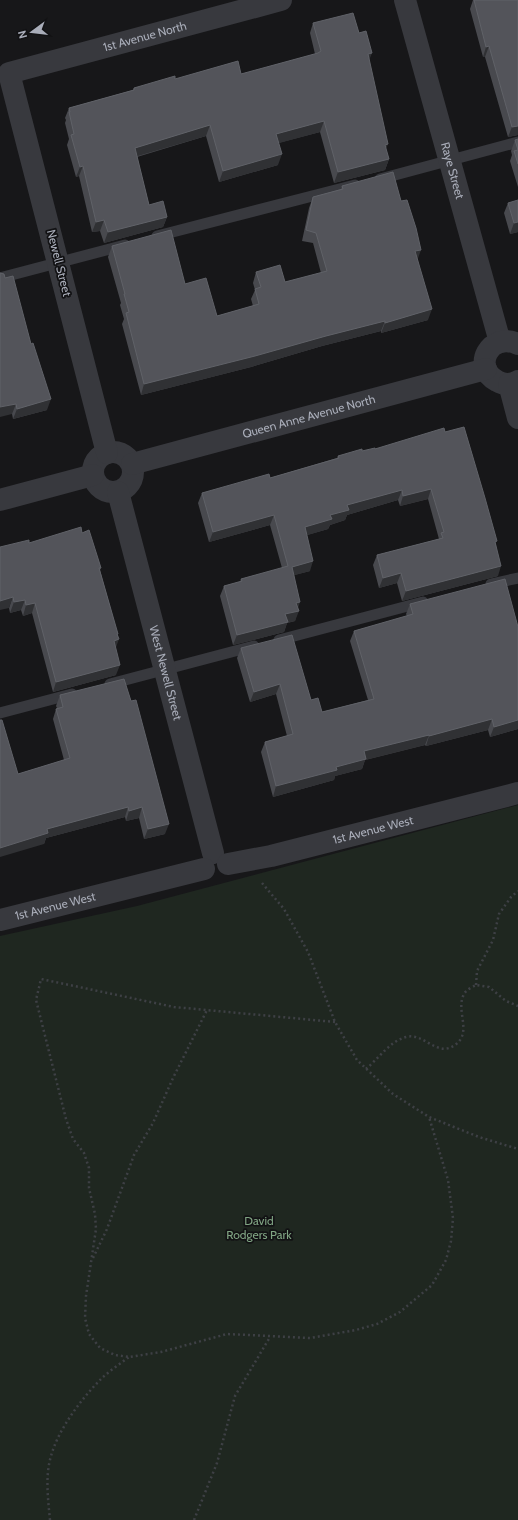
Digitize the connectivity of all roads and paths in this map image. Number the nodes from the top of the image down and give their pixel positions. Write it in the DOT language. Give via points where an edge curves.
graph roads {
  1 [pos="281,0"];
  2 [pos="405,0"];
  3 [pos="9,73"];
  4 [pos="518,142"];
  5 [pos="449,161"];
  6 [pos="59,262"];
  7 [pos="0,278"];
  8 [pos="509,343"];
  9 [pos="486,369"];
  10 [pos="514,382"];
  11 [pos="518,418"];
  12 [pos="108,452"];
  13 [pos="132,464"];
  14 [pos="93,475"];
  15 [pos="118,492"];
  16 [pos="0,500"];
  17 [pos="518,578"];
  18 [pos="479,588"];
  19 [pos="433,600"];
  20 [pos="165,669"];
  21 [pos="100,686"];
  22 [pos="84,690"];
  23 [pos="0,713"];
  24 [pos="518,793"];
  25 [pos="215,862"];
  26 [pos="259,879"];
  27 [pos="518,891"];
  28 [pos="0,920"];
  29 [pos="476,985"];
  30 [pos="518,1006"];
  31 [pos="207,1010"];
  32 [pos="335,1022"];
  33 [pos="366,1069"];
  34 [pos="429,1117"];
  35 [pos="518,1149"];
  36 [pos="91,1262"];
  37 [pos="270,1337"];
  38 [pos="130,1357"];
  39 [pos="50,1520"];
  40 [pos="194,1520"];
  1 -- 3 [label="street, 1st Avenue North"];
  2 -- 5 [label="street, Raye Street"];
  3 -- 6 [label="street, Newell Street"];
  4 -- 5 [label="lane"];
  5 -- 6 [label="lane"];
  5 -- 8 [label="street, Raye Street"];
  6 -- 7 [label="lane"];
  6 -- 12 [label="street, Newell Street"];
  8 -- 9 [label="street" via="490,348 486,354"];
  9 -- 10 [label="street" via="489,375 501,383"];
  9 -- 13 [label="street, Queen Anne Avenue North"];
  10 -- 11 [label="street"];
  12 -- 13 [label="street" via="124,455"];
  12 -- 14 [label="street" via="94,464"];
  13 -- 15 [label="street" via="134,471 130,483"];
  14 -- 15 [label="street" via="102,489"];
  14 -- 16 [label="street"];
  15 -- 20 [label="street, West Newell Street"];
  17 -- 18 [label="lane"];
  19 -- 20 [label="lane"];
  20 -- 21 [label="lane"];
  20 -- 25 [label="street, West Newell Street"];
  22 -- 23 [label="lane"];
  24 -- 25 [label="street, 1st Avenue West" via="271,856"];
  25 -- 28 [label="street, 1st Avenue West"];
  26 -- 32 [label="path" via="284,909 308,952"];
  27 -- 29 [label="path" via="499,914 493,940 477,971"];
  29 -- 30 [label="path" via="489,987 506,1001"];
  29 -- 33 [label="path" via="465,992 461,1004 464,1032 454,1046 441,1049 416,1037 407,1036 396,1041"];
  31 -- 32 [label="path"];
  31 -- 36 [label="path" via="153,1123 134,1155 107,1229"];
  31 -- 36 [label="path" via="174,1007 41,979 36,1000 62,1104 73,1139 84,1153 89,1168 89,1188 96,1229"];
  32 -- 33 [label="path" via="357,1060"];
  33 -- 34 [label="path" via="393,1094"];
  34 -- 35 [label="path" via="478,1137"];
  34 -- 37 [label="path" via="448,1180 453,1218 446,1260 432,1285 400,1312 377,1324 310,1338"];
  36 -- 38 [label="path" via="85,1318 89,1334 100,1348 116,1355"];
  37 -- 38 [label="path" via="228,1334 161,1352"];
  37 -- 40 [label="path" via="234,1396 217,1463"];
  38 -- 39 [label="path" via="101,1379 78,1405 63,1428 51,1455 49,1469"];
}
